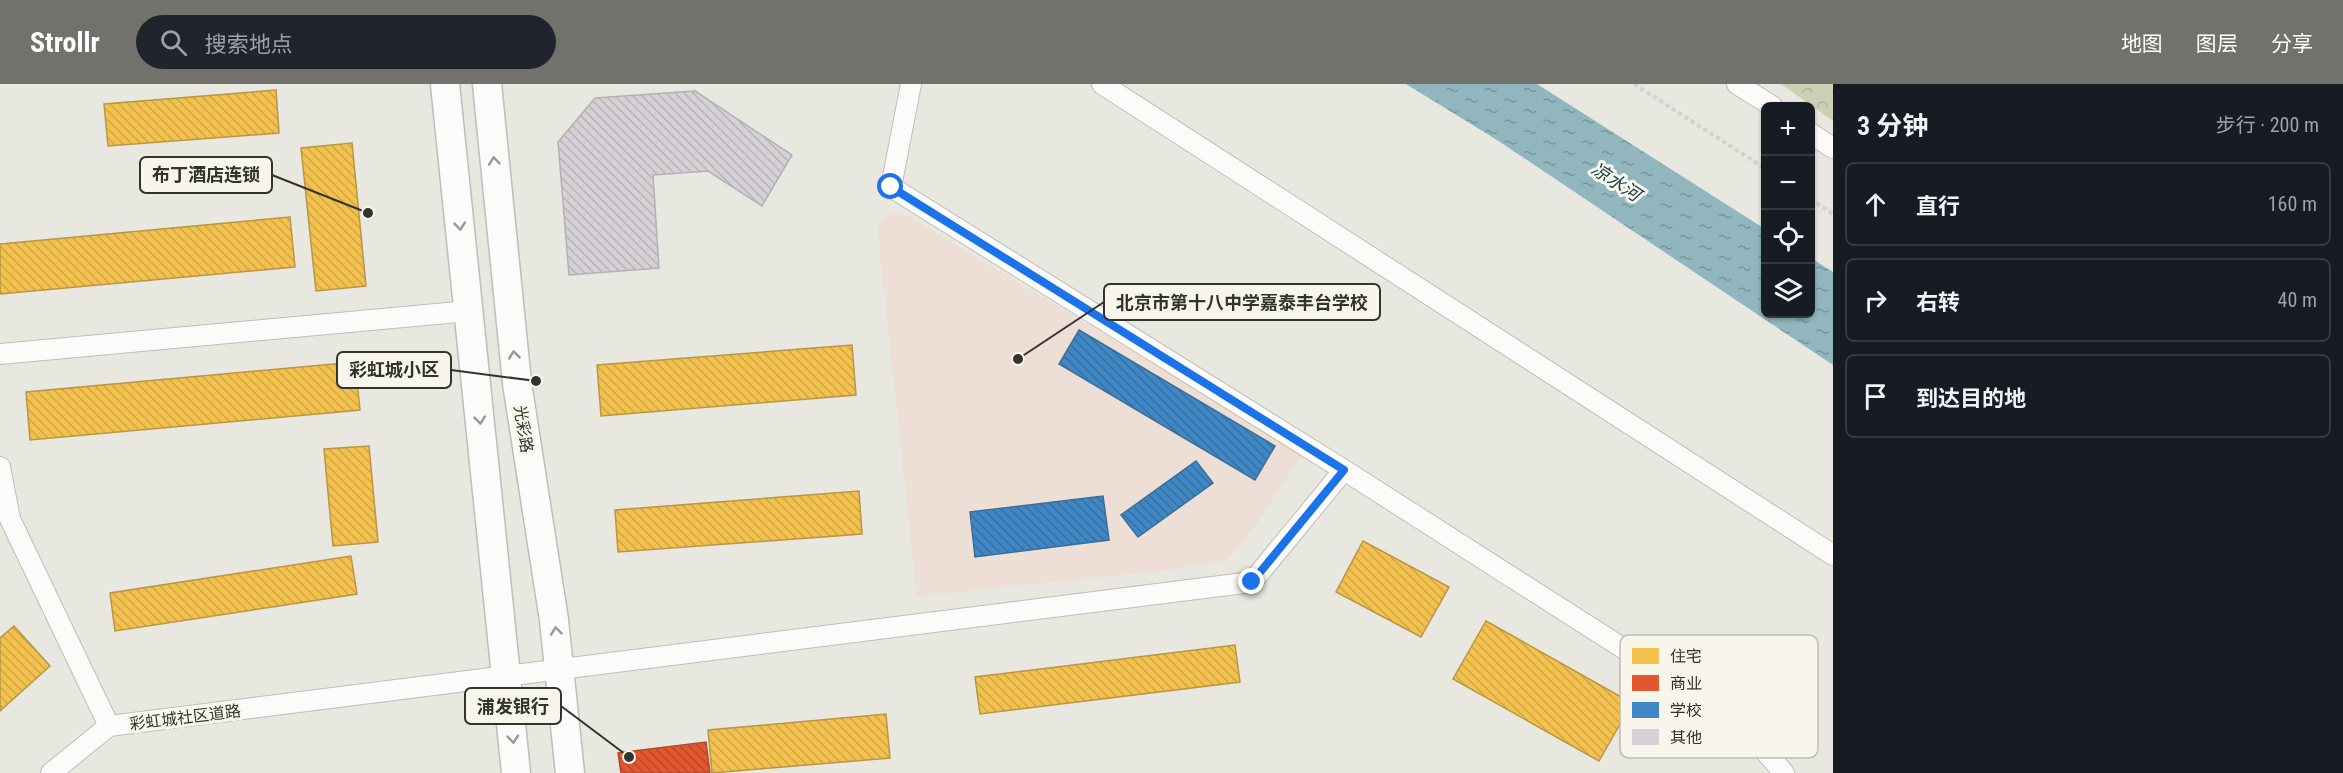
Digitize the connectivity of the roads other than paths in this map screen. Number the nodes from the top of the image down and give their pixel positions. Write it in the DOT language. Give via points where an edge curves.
graph roads {
  1 [pos="445,84"];
  2 [pos="487,84"];
  3 [pos="911,84"];
  4 [pos="1102,84"];
  5 [pos="1737,84"];
  6 [pos="1766,102"];
  7 [pos="1815,136"];
  8 [pos="1833,148"];
  9 [pos="469,311"];
  10 [pos="0,354"];
  11 [pos="0,466"];
  12 [pos="1344,470"];
  13 [pos="1833,555"];
  14 [pos="1620,646"];
  15 [pos="560,669"];
  16 [pos="507,676"];
  17 [pos="109,726"];
  18 [pos="1771,758"];
  19 [pos="51,773"];
  20 [pos="516,773"];
  21 [pos="570,773"];
  22 [pos="1784,773"];
  1 -- 9 [label="main road, one-way"];
  15 -- 2 [label="main road, 光彩路, one-way" via="517,383"];
  3 -- 12 [label="street" via="891,187"];
  4 -- 13 [label="street"];
  5 -- 6 [label="street"];
  7 -- 8 [label="street"];
  9 -- 10 [label="street"];
  9 -- 16 [label="main road, one-way"];
  11 -- 17 [label="street, 彩虹城社区道路" via="10,519"];
  12 -- 14 [label="street"];
  12 -- 15 [label="street, 彩虹城社区道路" via="1252,582"];
  15 -- 16 [label="street, 彩虹城社区道路"];
  15 -- 21 [label="main road, 光彩路"];
  16 -- 17 [label="street, 彩虹城社区道路"];
  16 -- 20 [label="main road, one-way"];
  17 -- 19 [label="street"];
  18 -- 22 [label="street"];
}
